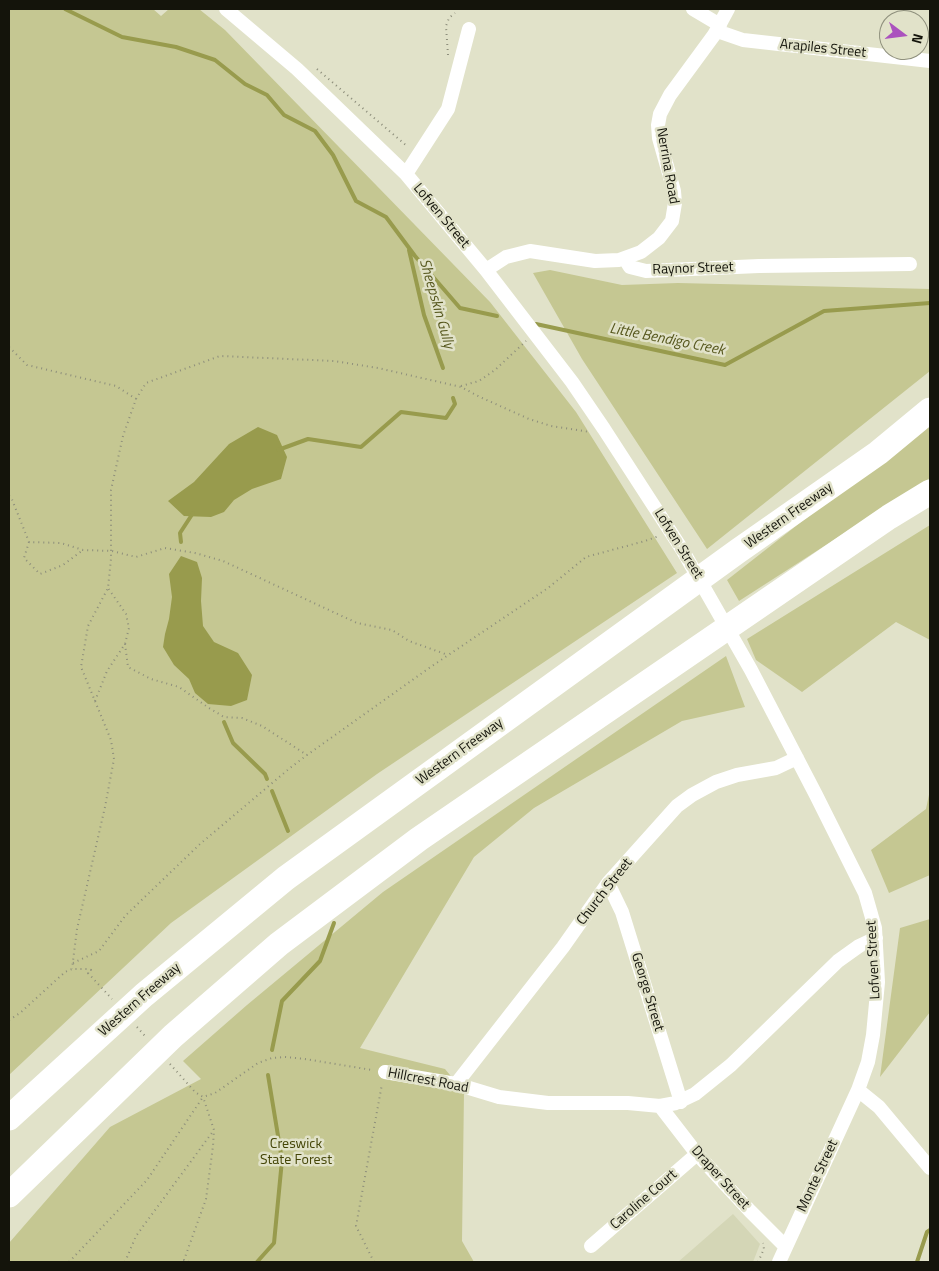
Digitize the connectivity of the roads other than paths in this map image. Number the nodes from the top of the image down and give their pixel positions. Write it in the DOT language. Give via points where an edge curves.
graph roads {
  1 [pos="226,9"];
  2 [pos="694,9"];
  3 [pos="728,9"];
  4 [pos="719,28"];
  5 [pos="469,29"];
  6 [pos="879,54"];
  7 [pos="406,174"];
  8 [pos="625,259"];
  9 [pos="910,264"];
  10 [pos="486,270"];
  11 [pos="930,410"];
  12 [pos="930,492"];
  13 [pos="797,758"];
  14 [pos="608,883"];
  15 [pos="876,938"];
  16 [pos="384,1072"];
  17 [pos="456,1084"];
  18 [pos="858,1090"];
  19 [pos="682,1102"];
  20 [pos="660,1106"];
  21 [pos="9,1118"];
  22 [pos="697,1154"];
  23 [pos="930,1168"];
  24 [pos="9,1195"];
  25 [pos="591,1246"];
  26 [pos="786,1246"];
  27 [pos="779,1262"];
  1 -- 7 [label="street, Lofven Street" via="297,68"];
  2 -- 4 [label="street, Arapiles Street"];
  3 -- 4 [label="street, Nerrina Road"];
  4 -- 6 [label="street, Arapiles Street" via="743,40"];
  4 -- 8 [label="street, Nerrina Road" via="670,94 660,114 658,138 675,198 672,221 653,244"];
  5 -- 7 [label="street" via="448,109"];
  7 -- 10 [label="street, Lofven Street"];
  8 -- 9 [label="street, Raynor Street" via="632,268 646,271"];
  8 -- 10 [label="street" via="595,261 530,252 506,257"];
  10 -- 13 [label="street, Lofven Street" via="604,429 670,530 751,670"];
  11 -- 21 [label="highway, Western Freeway" via="878,453 286,878 144,995"];
  12 -- 24 [label="highway" via="419,839 280,944 173,1036"];
  13 -- 14 [label="street, Church Street" via="776,768 722,780 692,795 677,806"];
  13 -- 15 [label="street, Lofven Street" via="865,893"];
  14 -- 17 [label="street, Church Street" via="568,941"];
  14 -- 19 [label="street, George Street" via="622,912"];
  15 -- 18 [label="street, Lofven Street" via="878,982 875,1024 868,1062"];
  15 -- 19 [label="street, Hillcrest Road" via="842,958 731,1065"];
  16 -- 17 [label="street, Hillcrest Road"];
  17 -- 20 [label="street, Hillcrest Road" via="499,1096 548,1103"];
  18 -- 23 [label="street" via="880,1107"];
  18 -- 26 [label="street, Monte Street"];
  19 -- 20 [label="street, Hillcrest Road"];
  20 -- 22 [label="street, Draper Street"];
  22 -- 25 [label="street, Caroline Court"];
  22 -- 26 [label="street, Draper Street"];
  26 -- 27 [label="street, Monte Street"];
}
